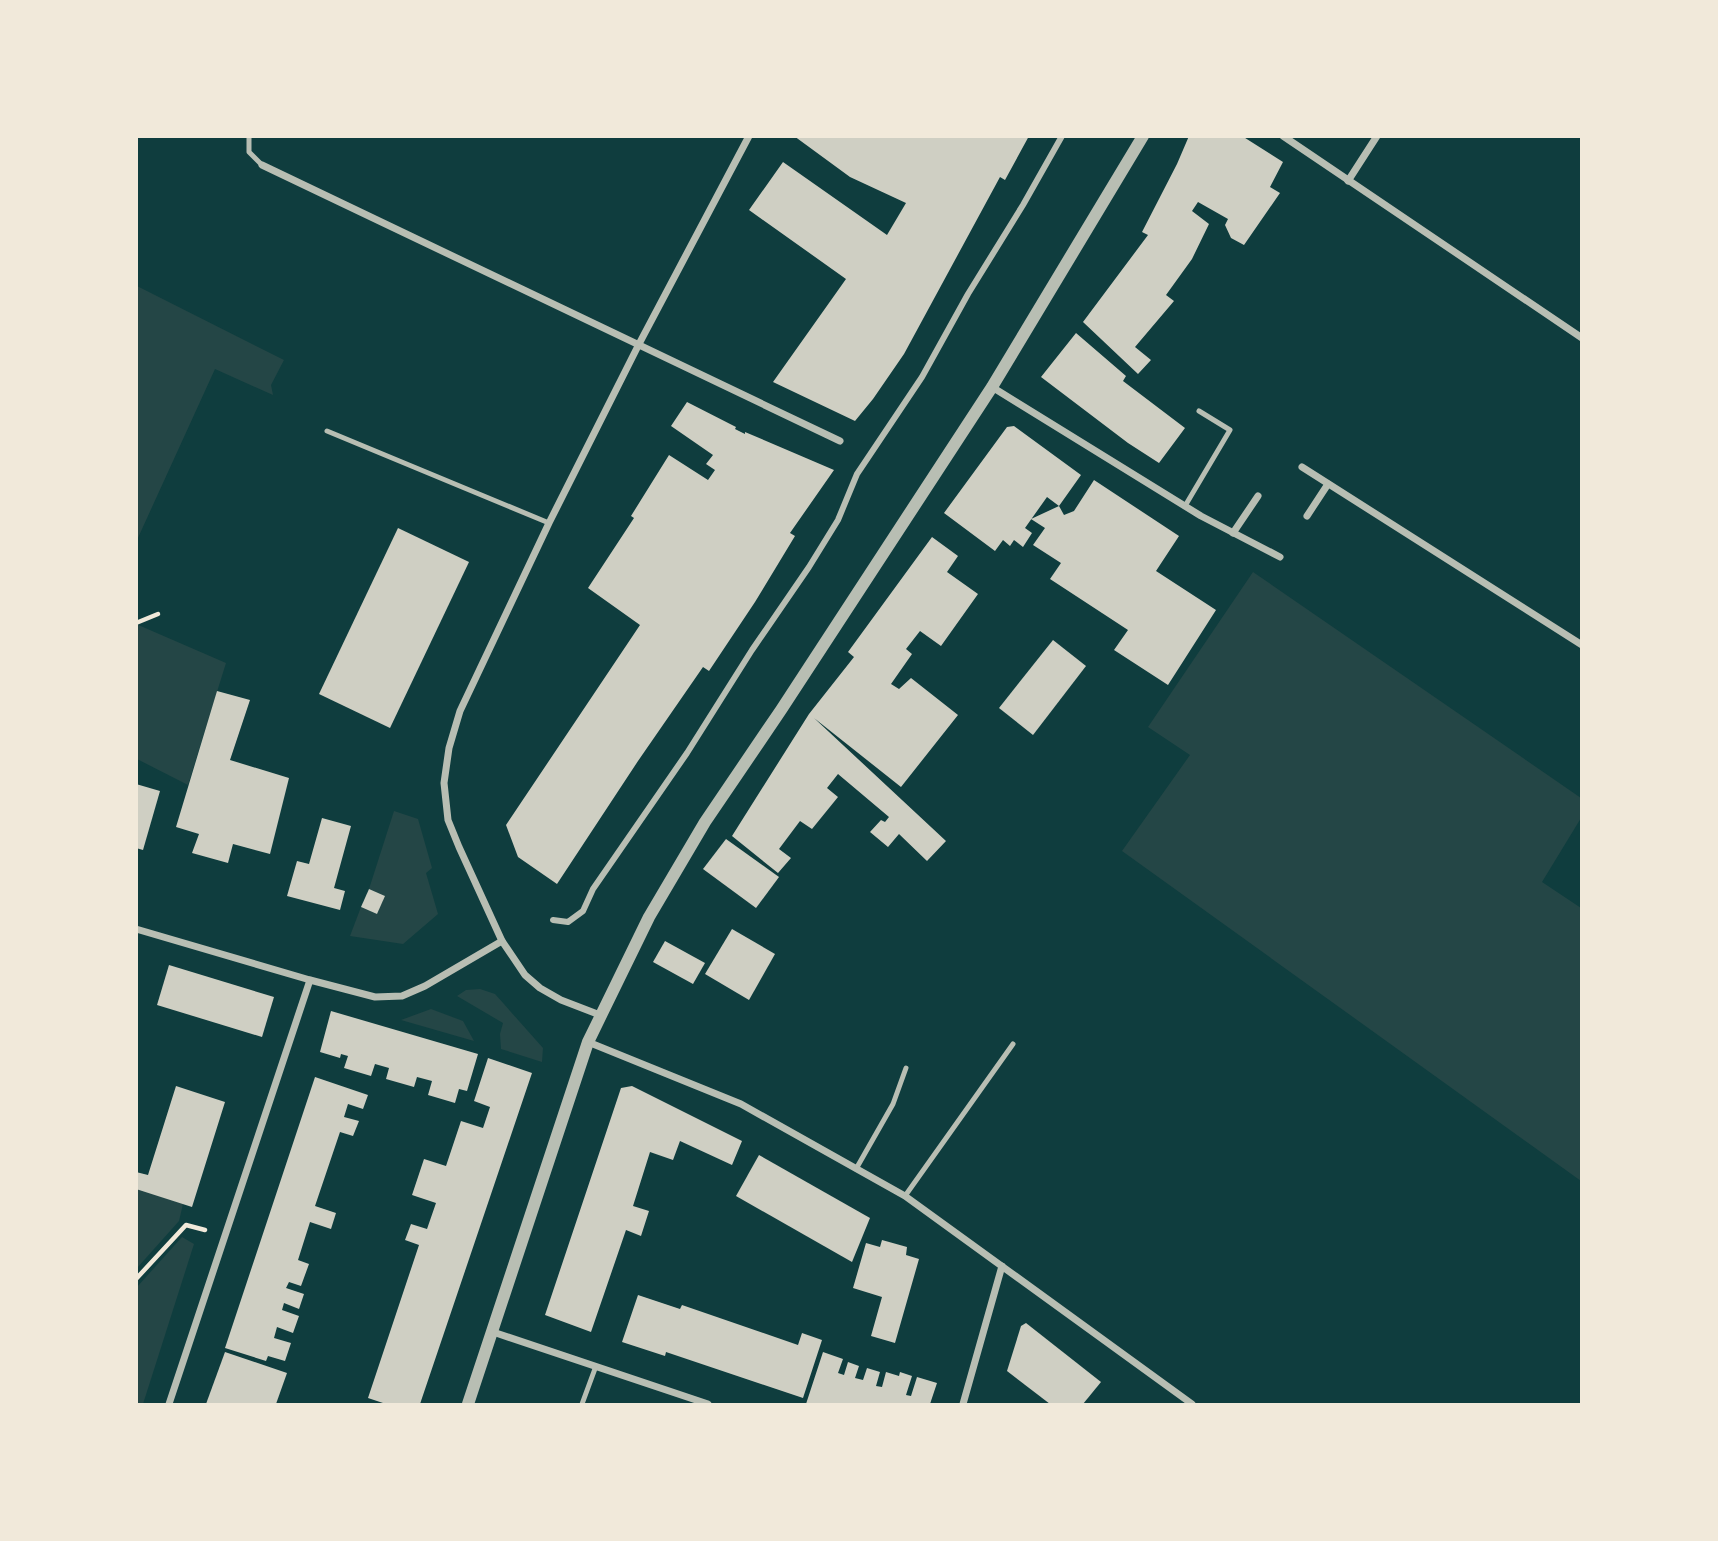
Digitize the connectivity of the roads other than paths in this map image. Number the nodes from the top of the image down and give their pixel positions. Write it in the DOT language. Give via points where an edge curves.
graph roads {
  1 [pos="249,136"];
  2 [pos="749,136"];
  3 [pos="1062,136"];
  4 [pos="1143,136"];
  5 [pos="1283,136"];
  6 [pos="1377,136"];
  7 [pos="262,165"];
  8 [pos="1348,181"];
  9 [pos="1581,338"];
  10 [pos="639,344"];
  11 [pos="992,387"];
  12 [pos="1199,411"];
  13 [pos="327,431"];
  14 [pos="840,441"];
  15 [pos="1302,467"];
  16 [pos="1328,484"];
  17 [pos="1258,496"];
  18 [pos="1185,506"];
  19 [pos="1307,516"];
  20 [pos="549,523"];
  21 [pos="1233,533"];
  22 [pos="1280,557"];
  23 [pos="1581,645"];
  24 [pos="553,920"];
  25 [pos="136,929"];
  26 [pos="502,941"];
  27 [pos="310,980"];
  28 [pos="600,1015"];
  29 [pos="589,1042"];
  30 [pos="1013,1044"];
  31 [pos="906,1068"];
  32 [pos="856,1169"];
  33 [pos="905,1196"];
  34 [pos="1002,1266"];
  35 [pos="493,1332"];
  36 [pos="596,1367"];
  37 [pos="169,1405"];
  38 [pos="468,1405"];
  39 [pos="582,1405"];
  40 [pos="708,1405"];
  41 [pos="963,1405"];
  42 [pos="1192,1405"];
  1 -- 7 [label="lane" via="249,152"];
  2 -- 10 [label="street"];
  3 -- 24 [label="street" via="922,377 857,474 838,520 809,567 593,888 583,911 568,922"];
  4 -- 11 [label="street"];
  5 -- 8 [label="street"];
  6 -- 8 [label="street"];
  7 -- 10 [label="street"];
  8 -- 9 [label="street"];
  10 -- 14 [label="street"];
  10 -- 20 [label="street"];
  11 -- 18 [label="street"];
  11 -- 28 [label="street" via="705,822 649,917"];
  12 -- 18 [label="lane" via="1230,430"];
  13 -- 20 [label="lane"];
  15 -- 16 [label="street"];
  16 -- 19 [label="street"];
  16 -- 23 [label="street"];
  17 -- 21 [label="street"];
  18 -- 21 [label="street"];
  20 -- 26 [label="street" via="460,711 444,783 448,820"];
  21 -- 22 [label="street"];
  25 -- 27 [label="street"];
  26 -- 27 [label="street" via="402,996 375,997"];
  26 -- 28 [label="street" via="540,988"];
  27 -- 37 [label="street"];
  28 -- 29 [label="street"];
  29 -- 32 [label="street" via="741,1104"];
  29 -- 35 [label="street"];
  30 -- 33 [label="lane"];
  31 -- 32 [label="lane" via="893,1104"];
  32 -- 33 [label="street"];
  33 -- 34 [label="street"];
  34 -- 41 [label="street"];
  34 -- 42 [label="street"];
  35 -- 36 [label="street"];
  35 -- 38 [label="street"];
  36 -- 39 [label="lane"];
  36 -- 40 [label="street"];
}
